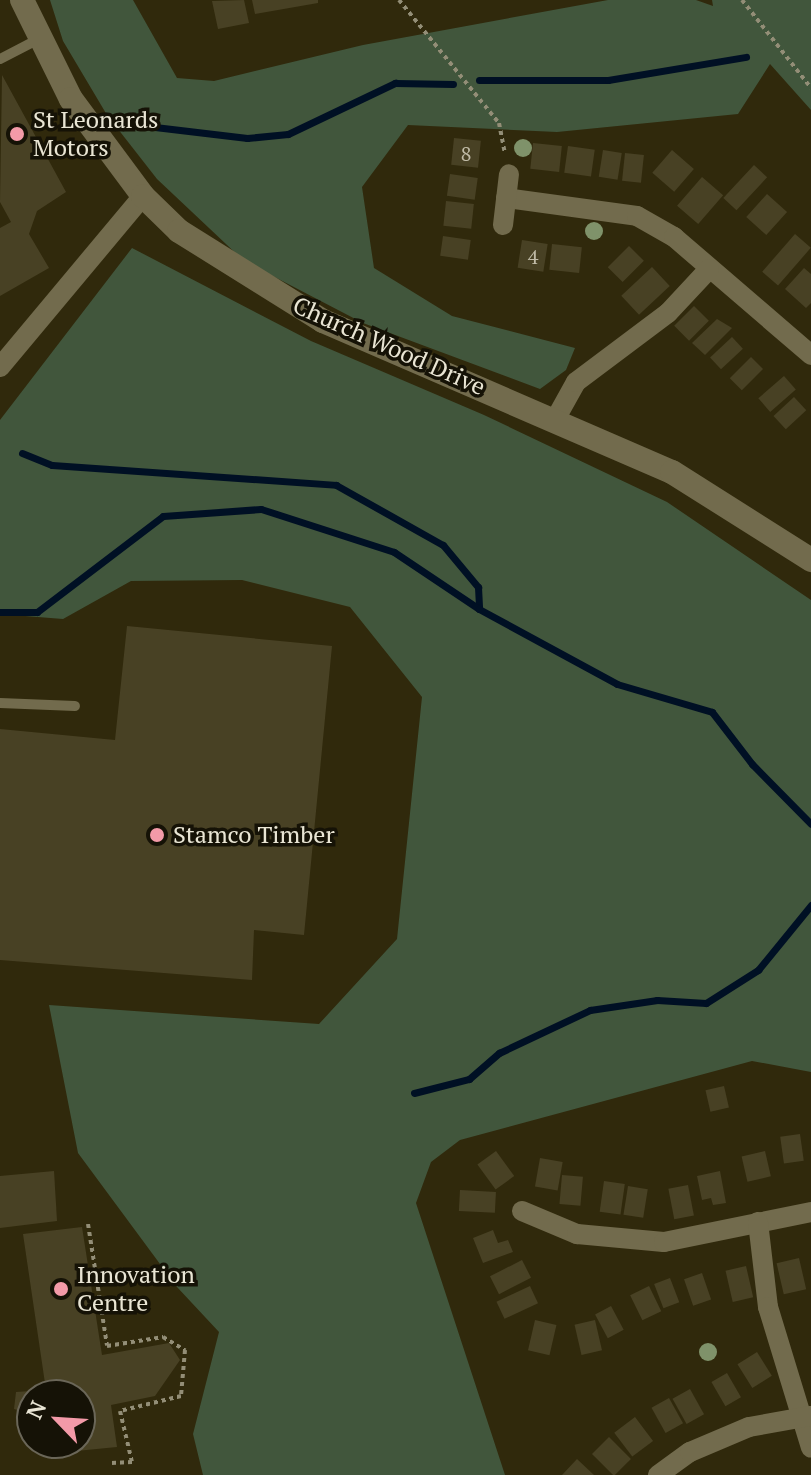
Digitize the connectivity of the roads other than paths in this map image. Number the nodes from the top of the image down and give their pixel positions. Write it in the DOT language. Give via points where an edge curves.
graph roads {
  1 [pos="22,0"];
  2 [pos="37,40"];
  3 [pos="0,59"];
  4 [pos="509,174"];
  5 [pos="143,196"];
  6 [pos="506,198"];
  7 [pos="503,225"];
  8 [pos="709,269"];
  9 [pos="811,355"];
  10 [pos="0,367"];
  11 [pos="556,418"];
  12 [pos="811,560"];
  13 [pos="0,703"];
  14 [pos="75,706"];
  15 [pos="522,1211"];
  16 [pos="811,1212"];
  17 [pos="758,1222"];
  18 [pos="806,1417"];
  19 [pos="811,1448"];
  20 [pos="658,1475"];
  1 -- 2 [label="street, Church Wood Drive"];
  2 -- 3 [label="lane"];
  2 -- 5 [label="street, Church Wood Drive" via="71,99"];
  4 -- 6 [label="street"];
  5 -- 10 [label="street"];
  5 -- 11 [label="street, Church Wood Drive" via="179,231 323,321"];
  6 -- 7 [label="street"];
  6 -- 8 [label="street" via="637,216 674,237"];
  8 -- 9 [label="street"];
  8 -- 11 [label="street" via="668,313 576,382"];
  11 -- 12 [label="street, Church Wood Drive" via="672,472"];
  13 -- 14 [label="lane"];
  15 -- 17 [label="street" via="577,1234 664,1242"];
  16 -- 17 [label="street"];
  17 -- 18 [label="street" via="768,1307"];
  18 -- 19 [label="street"];
  18 -- 20 [label="street" via="737,1432 690,1452"];
}
